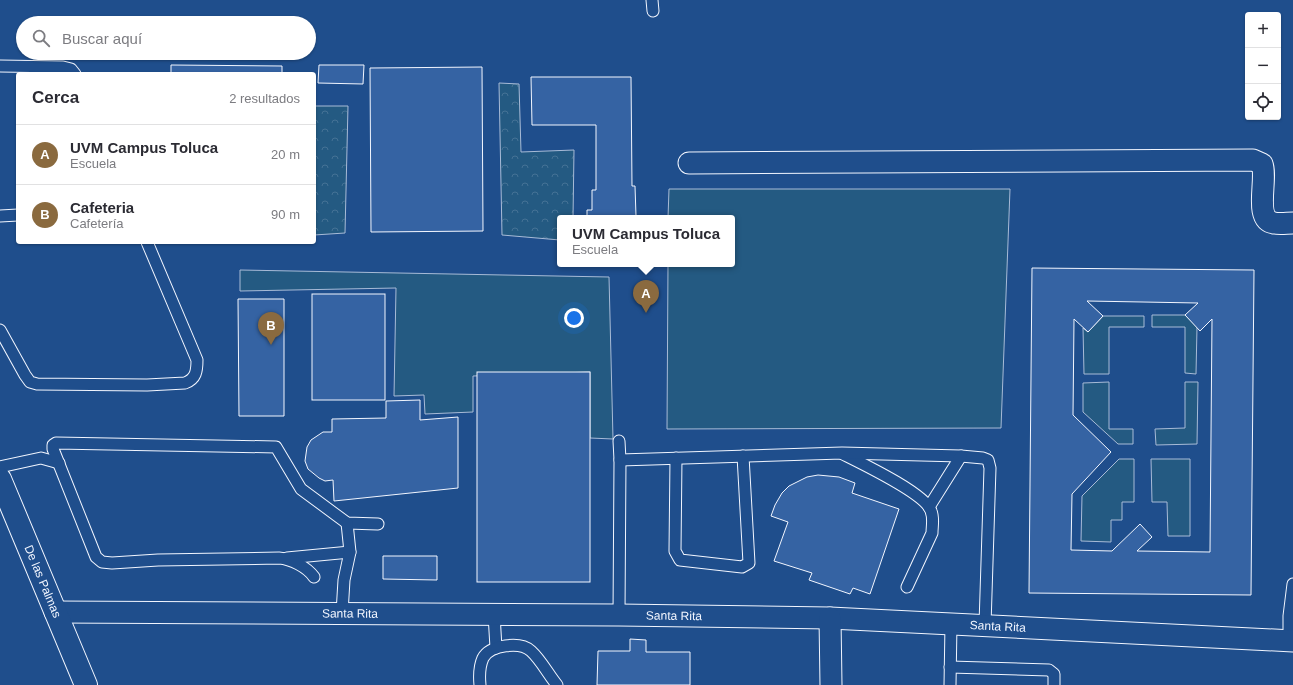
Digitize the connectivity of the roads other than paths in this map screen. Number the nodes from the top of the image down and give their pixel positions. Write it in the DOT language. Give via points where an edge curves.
graph roads {
  1 [pos="0,66"];
  2 [pos="73,72"];
  3 [pos="689,164"];
  4 [pos="16,215"];
  5 [pos="0,216"];
  6 [pos="1293,223"];
  7 [pos="148,244"];
  8 [pos="0,330"];
  9 [pos="619,441"];
  10 [pos="842,453"];
  11 [pos="743,456"];
  12 [pos="961,456"];
  13 [pos="676,458"];
  14 [pos="620,460"];
  15 [pos="59,463"];
  16 [pos="0,467"];
  17 [pos="0,479"];
  18 [pos="928,507"];
  19 [pos="347,524"];
  20 [pos="378,524"];
  21 [pos="350,552"];
  22 [pos="284,558"];
  23 [pos="314,577"];
  24 [pos="1293,584"];
  25 [pos="907,587"];
  26 [pos="55,612"];
  27 [pos="342,613"];
  28 [pos="494,614"];
  29 [pos="619,615"];
  30 [pos="830,618"];
  31 [pos="951,624"];
  32 [pos="985,625"];
  33 [pos="1291,641"];
  34 [pos="496,648"];
  35 [pos="950,667"];
  36 [pos="86,685"];
  37 [pos="480,685"];
  38 [pos="557,685"];
  39 [pos="831,685"];
  40 [pos="950,685"];
  41 [pos="1054,685"];
  1 -- 2 [label="lane" via="63,67"];
  3 -- 6 [label="street" via="1252,160 1262,164 1263,168 1262,202 1265,218 1273,223"];
  4 -- 5 [label="lane"];
  7 -- 8 [label="lane" via="198,360 197,370 190,380 147,385 36,384 25,376"];
  9 -- 14 [label="lane"];
  10 -- 11 [label="lane"];
  10 -- 12 [label="lane"];
  10 -- 18 [label="lane" via="911,491"];
  11 -- 13 [label="lane"];
  11 -- 13 [label="lane" via="749,563 742,567 680,560 675,551"];
  12 -- 18 [label="lane"];
  12 -- 32 [label="lane" via="988,460 990,468"];
  13 -- 14 [label="lane"];
  14 -- 29 [label="lane"];
  15 -- 16 [label="lane" via="42,458"];
  15 -- 19 [label="lane" via="53,449 56,443 276,448 301,489"];
  15 -- 22 [label="lane" via="99,561 112,563"];
  17 -- 26 [label="street, De las Palmas"];
  18 -- 25 [label="lane" via="931,510 932,533"];
  19 -- 20 [label="lane"];
  19 -- 21 [label="lane"];
  21 -- 22 [label="lane"];
  21 -- 27 [label="lane" via="344,580"];
  22 -- 23 [label="lane" via="308,570"];
  24 -- 33 [label="lane" via="1289,616"];
  26 -- 27 [label="street, Santa Rita"];
  26 -- 36 [label="street, De las Palmas"];
  27 -- 28 [label="street, Santa Rita"];
  28 -- 29 [label="street, Santa Rita"];
  28 -- 34 [label="lane"];
  29 -- 30 [label="street, Santa Rita"];
  30 -- 31 [label="street, Santa Rita"];
  30 -- 39 [label="street"];
  31 -- 32 [label="street, Santa Rita"];
  31 -- 35 [label="lane"];
  32 -- 33 [label="street, Santa Rita"];
  34 -- 37 [label="lane" via="484,656 478,671"];
  34 -- 38 [label="lane" via="514,645 531,651"];
  35 -- 40 [label="lane"];
  35 -- 41 [label="lane" via="1049,670 1054,674"];
}
